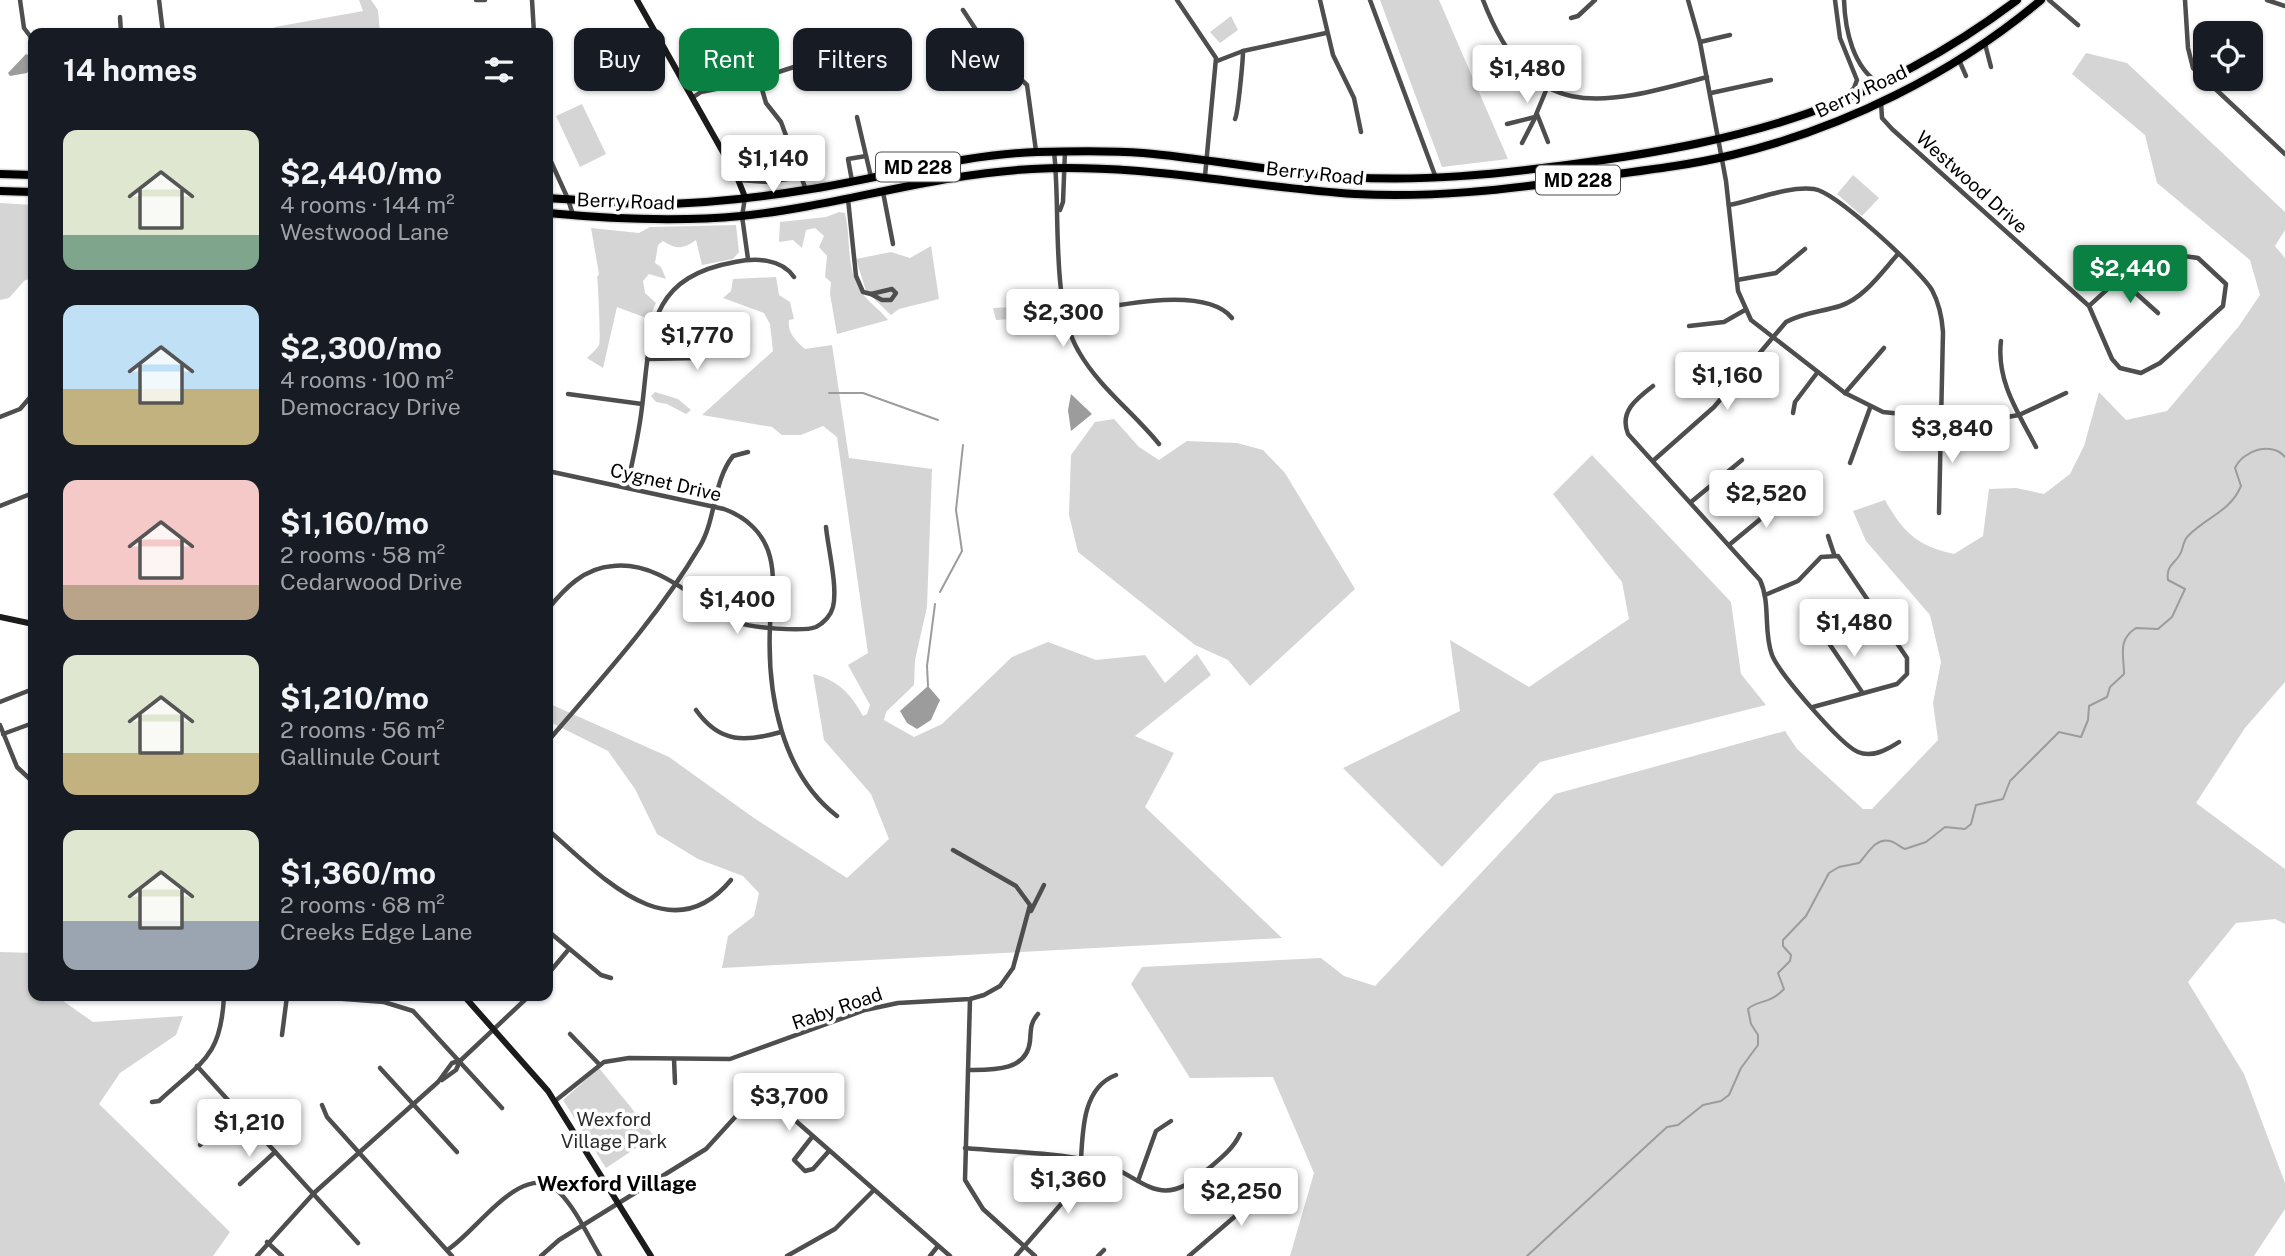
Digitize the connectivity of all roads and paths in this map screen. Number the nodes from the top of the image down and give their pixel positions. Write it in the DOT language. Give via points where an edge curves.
graph roads {
  1 [pos="19,0"];
  2 [pos="159,0"];
  3 [pos="476,0"];
  4 [pos="485,0"];
  5 [pos="532,0"];
  6 [pos="637,0"];
  7 [pos="1177,0"];
  8 [pos="1320,0"];
  9 [pos="1370,0"];
  10 [pos="1483,0"];
  11 [pos="1595,0"];
  12 [pos="1688,0"];
  13 [pos="1835,0"];
  14 [pos="1844,0"];
  15 [pos="2017,0"];
  16 [pos="2041,0"];
  17 [pos="2049,0"];
  18 [pos="2185,0"];
  19 [pos="2267,0"];
  20 [pos="2285,6"];
  21 [pos="963,10"];
  22 [pos="120,17"];
  23 [pos="1571,18"];
  24 [pos="2078,25"];
  25 [pos="121,28"];
  26 [pos="162,28"];
  27 [pos="534,28"];
  28 [pos="28,33"];
  29 [pos="1326,33"];
  30 [pos="1730,35"];
  31 [pos="1700,42"];
  32 [pos="1984,43"];
  33 [pos="1243,51"];
  34 [pos="1959,60"];
  35 [pos="1217,61"];
  36 [pos="1991,67"];
  37 [pos="1966,76"];
  38 [pos="1707,78"];
  39 [pos="1771,80"];
  40 [pos="1881,84"];
  41 [pos="1547,88"];
  42 [pos="705,91"];
  43 [pos="762,91"];
  44 [pos="1711,93"];
  45 [pos="691,98"];
  46 [pos="1881,101"];
  47 [pos="1841,102"];
  48 [pos="1536,115"];
  49 [pos="856,117"];
  50 [pos="1235,119"];
  51 [pos="1507,124"];
  52 [pos="1361,132"];
  53 [pos="1719,141"];
  54 [pos="1548,142"];
  55 [pos="1522,143"];
  56 [pos="1036,152"];
  57 [pos="1054,152"];
  58 [pos="1065,152"];
  59 [pos="2285,154"];
  60 [pos="866,156"];
  61 [pos="1722,157"];
  62 [pos="1207,161"];
  63 [pos="553,166"];
  64 [pos="1060,168"];
  65 [pos="0,174"];
  66 [pos="28,176"];
  67 [pos="1205,176"];
  68 [pos="801,177"];
  69 [pos="871,178"];
  70 [pos="1437,178"];
  71 [pos="739,180"];
  72 [pos="852,182"];
  73 [pos="806,190"];
  74 [pos="0,191"];
  75 [pos="883,191"];
  76 [pos="28,192"];
  77 [pos="745,197"];
  78 [pos="553,198"];
  79 [pos="848,198"];
  80 [pos="568,199"];
  81 [pos="1729,205"];
  82 [pos="553,213"];
  83 [pos="573,215"];
  84 [pos="742,216"];
  85 [pos="893,244"];
  86 [pos="1805,249"];
  87 [pos="1898,254"];
  88 [pos="748,259"];
  89 [pos="794,277"];
  90 [pos="2118,277"];
  91 [pos="1737,280"];
  92 [pos="871,294"];
  93 [pos="2089,306"];
  94 [pos="1745,310"];
  95 [pos="2158,313"];
  96 [pos="1065,315"];
  97 [pos="1232,318"];
  98 [pos="1689,326"];
  99 [pos="730,338"];
  100 [pos="1771,338"];
  101 [pos="2001,341"];
  102 [pos="1884,348"];
  103 [pos="647,359"];
  104 [pos="1817,373"];
  105 [pos="1653,386"];
  106 [pos="1845,393"];
  107 [pos="2066,393"];
  108 [pos="568,394"];
  109 [pos="28,400"];
  110 [pos="642,404"];
  111 [pos="1870,408"];
  112 [pos="1793,413"];
  113 [pos="2020,415"];
  114 [pos="0,417"];
  115 [pos="1941,419"];
  116 [pos="1159,444"];
  117 [pos="2036,447"];
  118 [pos="747,452"];
  119 [pos="1654,460"];
  120 [pos="1742,460"];
  121 [pos="1850,463"];
  122 [pos="553,472"];
  123 [pos="627,486"];
  124 [pos="28,496"];
  125 [pos="1787,497"];
  126 [pos="1691,502"];
  127 [pos="0,506"];
  128 [pos="715,508"];
  129 [pos="1939,513"];
  130 [pos="826,527"];
  131 [pos="1828,536"];
  132 [pos="1729,545"];
  133 [pos="1834,554"];
  134 [pos="677,585"];
  135 [pos="1765,595"];
  136 [pos="553,603"];
  137 [pos="0,617"];
  138 [pos="28,623"];
  139 [pos="770,628"];
  140 [pos="1826,639"];
  141 [pos="28,691"];
  142 [pos="1862,692"];
  143 [pos="0,702"];
  144 [pos="1812,707"];
  145 [pos="696,710"];
  146 [pos="0,725"];
  147 [pos="28,725"];
  148 [pos="781,732"];
  149 [pos="4,734"];
  150 [pos="553,735"];
  151 [pos="1899,742"];
  152 [pos="28,777"];
  153 [pos="836,816"];
  154 [pos="553,834"];
  155 [pos="953,849"];
  156 [pos="731,880"];
  157 [pos="1044,885"];
  158 [pos="1029,915"];
  159 [pos="553,935"];
  160 [pos="569,949"];
  161 [pos="553,968"];
  162 [pos="611,978"];
  163 [pos="971,999"];
  164 [pos="223,1001"];
  165 [pos="286,1001"];
  166 [pos="358,1001"];
  167 [pos="468,1001"];
  168 [pos="524,1001"];
  169 [pos="1038,1014"];
  170 [pos="495,1031"];
  171 [pos="570,1034"];
  172 [pos="282,1035"];
  173 [pos="674,1059"];
  174 [pos="460,1061"];
  175 [pos="599,1063"];
  176 [pos="197,1066"];
  177 [pos="380,1068"];
  178 [pos="971,1070"];
  179 [pos="1116,1075"];
  180 [pos="675,1083"];
  181 [pos="555,1101"];
  182 [pos="152,1102"];
  183 [pos="412,1104"];
  184 [pos="322,1105"];
  185 [pos="502,1108"];
  186 [pos="237,1110"];
  187 [pos="1171,1121"];
  188 [pos="1240,1134"];
  189 [pos="812,1136"];
  190 [pos="200,1144"];
  191 [pos="965,1148"];
  192 [pos="829,1151"];
  193 [pos="275,1152"];
  194 [pos="359,1152"];
  195 [pos="457,1152"];
  196 [pos="1082,1160"];
  197 [pos="1138,1181"];
  198 [pos="1285,1183"];
  199 [pos="240,1184"];
  200 [pos="874,1190"];
  201 [pos="314,1193"];
  202 [pos="619,1203"];
  203 [pos="582,1226"];
  204 [pos="267,1242"];
  205 [pos="358,1243"];
  206 [pos="938,1246"];
  207 [pos="1024,1246"];
  208 [pos="447,1250"];
  209 [pos="1104,1250"];
  210 [pos="1195,1251"];
  211 [pos="257,1256"];
  212 [pos="282,1256"];
  213 [pos="452,1256"];
  214 [pos="541,1256"];
  215 [pos="600,1256"];
  216 [pos="651,1256"];
  217 [pos="787,1256"];
  218 [pos="930,1256"];
  219 [pos="950,1256"];
  220 [pos="1016,1256"];
  221 [pos="1035,1256"];
  222 [pos="1098,1256"];
  223 [pos="1189,1256"];
  224 [pos="1199,1256"];
  1 -- 28 [label="street"];
  2 -- 26 [label="street"];
  3 -- 4 [label="street"];
  5 -- 27 [label="street"];
  6 -- 45 [label="street"];
  7 -- 35 [label="street"];
  8 -- 29 [label="street"];
  9 -- 70 [label="street"];
  10 -- 41 [label="street" via="1508,53 1525,73"];
  11 -- 23 [label="street"];
  12 -- 31 [label="street"];
  13 -- 47 [label="street" via="1841,45 1857,80"];
  14 -- 40 [label="street" via="1850,41 1867,76"];
  15 -- 40 [label="highway, Berry Road / MD 228"];
  16 -- 32 [label="highway, Berry Road / MD 228"];
  17 -- 24 [label="street"];
  18 -- 59 [label="street" via="2193,68"];
  19 -- 20 [label="street"];
  21 -- 56 [label="street" via="990,51 1027,85"];
  22 -- 25 [label="street"];
  29 -- 33 [label="street"];
  29 -- 52 [label="street" via="1354,98"];
  30 -- 31 [label="street"];
  31 -- 38 [label="street"];
  32 -- 34 [label="highway, Berry Road / MD 228"];
  32 -- 36 [label="street"];
  33 -- 35 [label="street"];
  33 -- 50 [label="street"];
  34 -- 37 [label="street"];
  34 -- 46 [label="highway, Berry Road / MD 228"];
  35 -- 62 [label="street"];
  38 -- 41 [label="street" via="1604,100 1565,96"];
  38 -- 44 [label="street"];
  39 -- 44 [label="street"];
  40 -- 47 [label="highway, Berry Road / MD 228"];
  41 -- 48 [label="street"];
  42 -- 45 [label="street"];
  43 -- 68 [label="street" via="765,103 781,122"];
  44 -- 53 [label="street"];
  45 -- 71 [label="street"];
  46 -- 61 [label="highway, Berry Road / MD 228" via="1814,130"];
  46 -- 93 [label="street, Westwood Drive" via="1882,118 1892,129"];
  47 -- 53 [label="highway, Berry Road / MD 228"];
  48 -- 51 [label="street"];
  48 -- 54 [label="street"];
  48 -- 55 [label="street"];
  49 -- 60 [label="street"];
  53 -- 61 [label="street"];
  53 -- 70 [label="highway, Berry Road / MD 228" via="1533,170"];
  56 -- 57 [label="highway, Berry Road / MD 228"];
  56 -- 69 [label="highway, Berry Road / MD 228" via="948,161"];
  57 -- 58 [label="highway, Berry Road / MD 228"];
  57 -- 64 [label="street"];
  58 -- 62 [label="highway, Berry Road / MD 228" via="1141,153"];
  58 -- 64 [label="street"];
  60 -- 69 [label="street"];
  60 -- 72 [label="street" via="848,159"];
  61 -- 67 [label="highway, Berry Road / MD 228" via="1512,189 1443,194 1358,194"];
  61 -- 81 [label="street"];
  62 -- 67 [label="street"];
  62 -- 70 [label="highway, Berry Road / MD 228" via="1329,176"];
  63 -- 80 [label="street"];
  64 -- 67 [label="highway, Berry Road / MD 228"];
  64 -- 75 [label="highway, Berry Road / MD 228" via="954,176"];
  64 -- 96 [label="street"];
  65 -- 66 [label="highway"];
  68 -- 71 [label="street"];
  68 -- 73 [label="street"];
  69 -- 72 [label="highway, Berry Road / MD 228"];
  71 -- 77 [label="street"];
  72 -- 73 [label="highway, Berry Road / MD 228"];
  73 -- 77 [label="highway, Berry Road / MD 228"];
  74 -- 76 [label="highway"];
  75 -- 79 [label="highway, Berry Road / MD 228"];
  75 -- 85 [label="street"];
  77 -- 80 [label="highway, Berry Road / MD 228" via="651,204"];
  77 -- 84 [label="street"];
  78 -- 80 [label="highway, Berry Road / MD 228"];
  79 -- 84 [label="highway, Berry Road / MD 228"];
  79 -- 92 [label="street" via="856,276 863,292"];
  80 -- 83 [label="street"];
  81 -- 87 [label="street" via="1796,189 1823,191"];
  81 -- 91 [label="street"];
  82 -- 83 [label="highway, Berry Road / MD 228"];
  83 -- 84 [label="highway, Berry Road / MD 228"];
  84 -- 88 [label="street"];
  86 -- 91 [label="street" via="1776,273"];
  87 -- 100 [label="street" via="1860,295 1842,306 1794,318"];
  87 -- 115 [label="street" via="1927,284 1938,306 1943,332"];
  88 -- 89 [label="street" via="783,267"];
  88 -- 103 [label="street" via="701,271 672,290 653,323"];
  90 -- 93 [label="street, Westwood Drive"];
  90 -- 93 [label="street, Westwood Drive" via="2140,262 2188,256 2221,275 2227,293 2222,306 2204,324 2160,363 2141,373 2120,368 2112,359"];
  90 -- 95 [label="street"];
  91 -- 94 [label="street"];
  92 -- 92 [label="street" via="892,289 896,293 886,301"];
  94 -- 98 [label="street" via="1724,322"];
  94 -- 100 [label="street"];
  96 -- 97 [label="street" via="1162,298 1213,305"];
  96 -- 116 [label="street" via="1071,338 1089,368"];
  99 -- 103 [label="street" via="692,360"];
  100 -- 104 [label="street"];
  100 -- 119 [label="street" via="1718,402"];
  101 -- 113 [label="street" via="2002,376"];
  102 -- 106 [label="street"];
  103 -- 110 [label="street"];
  104 -- 106 [label="street"];
  104 -- 112 [label="street" via="1795,402"];
  105 -- 119 [label="street" via="1628,410 1624,424 1632,440"];
  106 -- 111 [label="street"];
  107 -- 113 [label="street"];
  108 -- 110 [label="street"];
  109 -- 114 [label="street" via="20,409"];
  110 -- 123 [label="street"];
  111 -- 115 [label="street"];
  111 -- 121 [label="street"];
  113 -- 115 [label="street" via="1978,422"];
  113 -- 117 [label="street"];
  115 -- 129 [label="street"];
  118 -- 128 [label="street" via="733,456 724,468"];
  119 -- 126 [label="street"];
  120 -- 126 [label="street"];
  122 -- 123 [label="street, Cygnet Drive"];
  123 -- 128 [label="street, Cygnet Drive"];
  124 -- 127 [label="street"];
  125 -- 132 [label="street"];
  126 -- 132 [label="street"];
  128 -- 134 [label="street" via="703,541"];
  128 -- 139 [label="street, Cygnet Drive" via="748,522 768,549 773,569"];
  130 -- 139 [label="street" via="832,609 812,628"];
  131 -- 133 [label="street"];
  132 -- 135 [label="street" via="1760,580"];
  133 -- 135 [label="street" via="1816,561 1790,586"];
  133 -- 142 [label="street" via="1844,562 1908,658 1902,681 1884,690"];
  134 -- 136 [label="street" via="638,568 605,567 570,584"];
  134 -- 139 [label="street" via="737,622"];
  134 -- 150 [label="street"];
  135 -- 144 [label="street" via="1772,654 1785,678"];
  137 -- 138 [label="street"];
  139 -- 148 [label="street, Cygnet Drive"];
  140 -- 142 [label="street"];
  141 -- 143 [label="street"];
  142 -- 144 [label="street"];
  144 -- 151 [label="street" via="1861,754 1883,751"];
  145 -- 148 [label="street" via="707,723 734,739 747,741"];
  146 -- 149 [label="street"];
  147 -- 149 [label="street"];
  148 -- 153 [label="street, Cygnet Drive" via="805,782"];
  149 -- 152 [label="street" via="17,766"];
  154 -- 156 [label="street" via="629,897 651,908 677,910 700,905"];
  155 -- 158 [label="street" via="1016,886 1028,900"];
  157 -- 158 [label="street, Raby Road"];
  158 -- 163 [label="street, Raby Road" via="1006,979"];
  159 -- 160 [label="street"];
  160 -- 161 [label="street"];
  160 -- 162 [label="street"];
  163 -- 173 [label="street, Raby Road" via="890,1004 833,1020 745,1055"];
  163 -- 178 [label="street"];
  164 -- 176 [label="street" via="219,1039"];
  165 -- 172 [label="street"];
  166 -- 174 [label="street" via="400,1005 422,1018"];
  167 -- 170 [label="street"];
  168 -- 170 [label="street"];
  169 -- 178 [label="street" via="1019,1061 1000,1070"];
  170 -- 174 [label="street"];
  170 -- 181 [label="street"];
  171 -- 175 [label="street"];
  173 -- 175 [label="street, Raby Road"];
  173 -- 180 [label="street"];
  174 -- 183 [label="street" via="456,1070"];
  174 -- 185 [label="street"];
  175 -- 181 [label="street"];
  176 -- 182 [label="street" via="159,1101"];
  176 -- 186 [label="street"];
  177 -- 183 [label="street"];
  178 -- 191 [label="street"];
  179 -- 196 [label="street" via="1092,1091"];
  181 -- 202 [label="street"];
  183 -- 194 [label="street"];
  183 -- 195 [label="street"];
  184 -- 194 [label="street"];
  186 -- 190 [label="street"];
  186 -- 193 [label="street"];
  187 -- 197 [label="street" via="1156,1131"];
  188 -- 197 [label="street" via="1234,1146 1184,1187 1157,1191"];
  189 -- 192 [label="street"];
  189 -- 192 [label="street" via="795,1156 805,1171 813,1169"];
  189 -- 202 [label="street" via="772,1105 753,1106 737,1115 706,1149"];
  191 -- 196 [label="street"];
  191 -- 207 [label="street" via="965,1180 976,1202"];
  192 -- 200 [label="street"];
  193 -- 199 [label="street"];
  193 -- 201 [label="street"];
  194 -- 201 [label="street"];
  194 -- 208 [label="street"];
  196 -- 197 [label="street"];
  196 -- 207 [label="street" via="1075,1188"];
  198 -- 210 [label="street" via="1268,1188"];
  200 -- 206 [label="street"];
  200 -- 217 [label="street" via="836,1229"];
  201 -- 204 [label="street"];
  201 -- 205 [label="street"];
  202 -- 203 [label="street"];
  202 -- 216 [label="street"];
  203 -- 208 [label="street" via="559,1192 546,1184 528,1183"];
  203 -- 214 [label="street"];
  203 -- 215 [label="street"];
  204 -- 211 [label="street"];
  204 -- 212 [label="street"];
  206 -- 218 [label="street"];
  206 -- 219 [label="street"];
  207 -- 220 [label="street"];
  207 -- 221 [label="street"];
  208 -- 213 [label="street"];
  209 -- 222 [label="street"];
  210 -- 223 [label="street"];
  210 -- 224 [label="street"];
}
